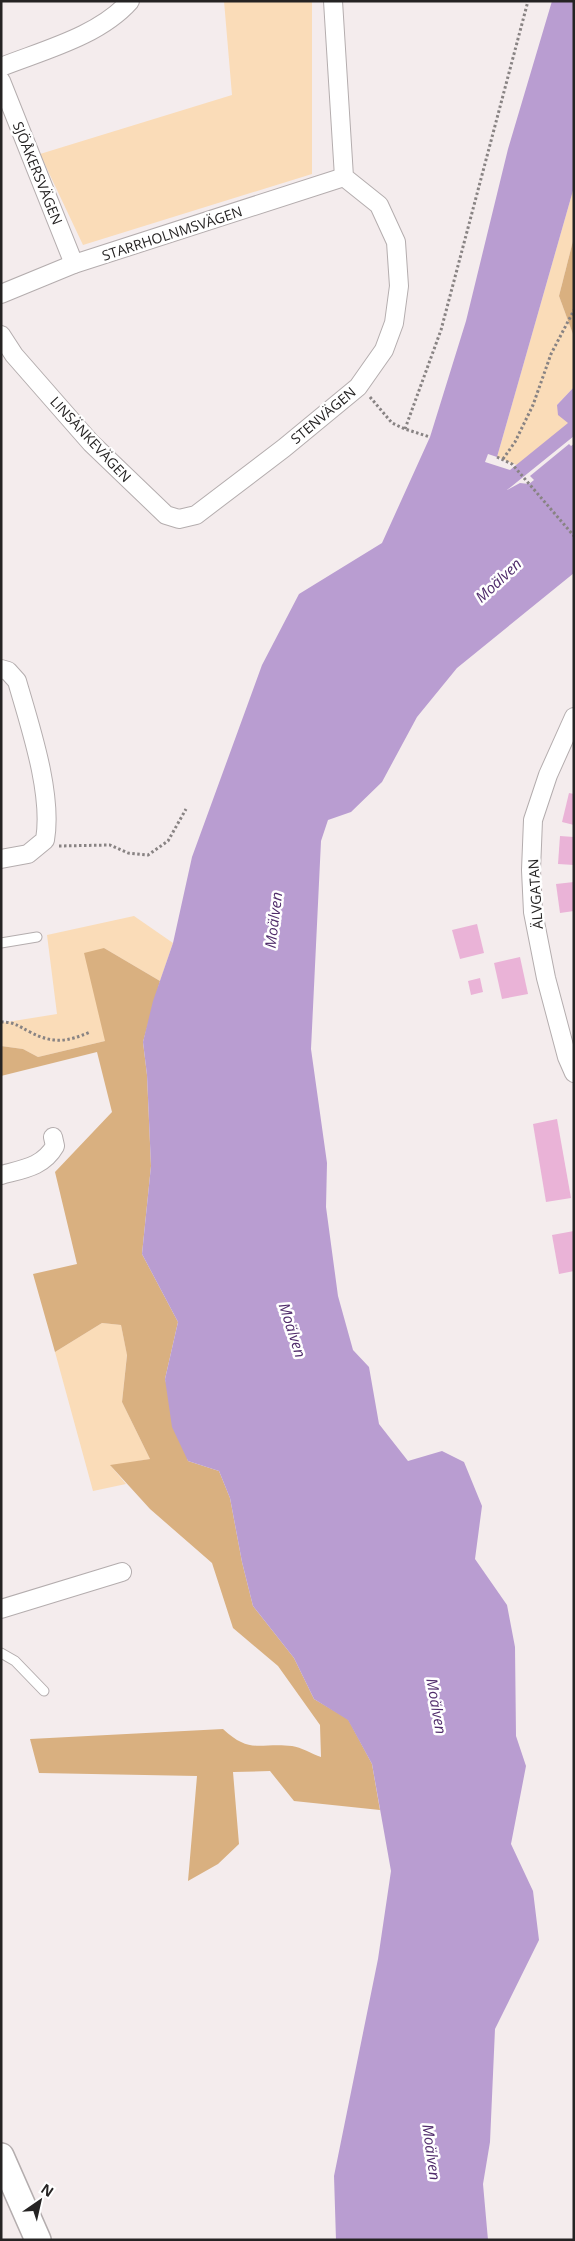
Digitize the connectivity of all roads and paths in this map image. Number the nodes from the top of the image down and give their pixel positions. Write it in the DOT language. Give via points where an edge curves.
graph roads {
  1 [pos="130,1"];
  2 [pos="333,1"];
  3 [pos="528,1"];
  4 [pos="1,67"];
  5 [pos="1,81"];
  6 [pos="344,178"];
  7 [pos="74,264"];
  8 [pos="1,294"];
  9 [pos="574,310"];
  10 [pos="1,335"];
  11 [pos="358,387"];
  12 [pos="405,429"];
  13 [pos="430,437"];
  14 [pos="496,457"];
  15 [pos="503,459"];
  16 [pos="196,515"];
  17 [pos="574,536"];
  18 [pos="1,669"];
  19 [pos="574,718"];
  20 [pos="186,809"];
  21 [pos="36,848"];
  22 [pos="1,858"];
  23 [pos="37,937"];
  24 [pos="1,943"];
  25 [pos="1,1022"];
  26 [pos="90,1032"];
  27 [pos="574,1074"];
  28 [pos="53,1137"];
  29 [pos="1,1175"];
  30 [pos="122,1572"];
  31 [pos="1,1609"];
  32 [pos="1,1653"];
  33 [pos="44,1691"];
  34 [pos="1,2156"];
  35 [pos="38,2240"];
  1 -- 4 [label="street" via="121,12 97,28"];
  2 -- 6 [label="street"];
  3 -- 12 [label="path" via="441,330"];
  5 -- 7 [label="street, SJÖÅKERSVÄGEN"];
  6 -- 7 [label="street, STARRHOLNMSVÄGEN"];
  6 -- 11 [label="street, STENVÄGEN" via="379,205 396,242 399,286 394,323 384,350"];
  7 -- 8 [label="street, STARRHOLNMSVÄGEN"];
  9 -- 15 [label="path" via="552,354 533,405"];
  10 -- 16 [label="street, LINSÄNKEVÄGEN" via="91,443 166,515 179,519"];
  11 -- 12 [label="path" via="373,398 392,423"];
  11 -- 16 [label="street, STENVÄGEN"];
  12 -- 13 [label="path"];
  14 -- 15 [label="path"];
  15 -- 17 [label="path" via="512,464"];
  18 -- 21 [label="street" via="8,671 17,681 39,761 47,826 45,840"];
  19 -- 27 [label="street, ÄLVGATAN" via="548,775 533,820 531,870 533,912 546,978"];
  20 -- 21 [label="path" via="168,841 148,855 128,853 110,845"];
  21 -- 22 [label="street" via="28,854"];
  23 -- 24 [label="lane"];
  25 -- 26 [label="path" via="13,1022 51,1041 73,1040"];
  28 -- 29 [label="street" via="55,1146 49,1157"];
  30 -- 31 [label="street"];
  32 -- 33 [label="lane" via="14,1661"];
  34 -- 35 [label="main road"];
}
